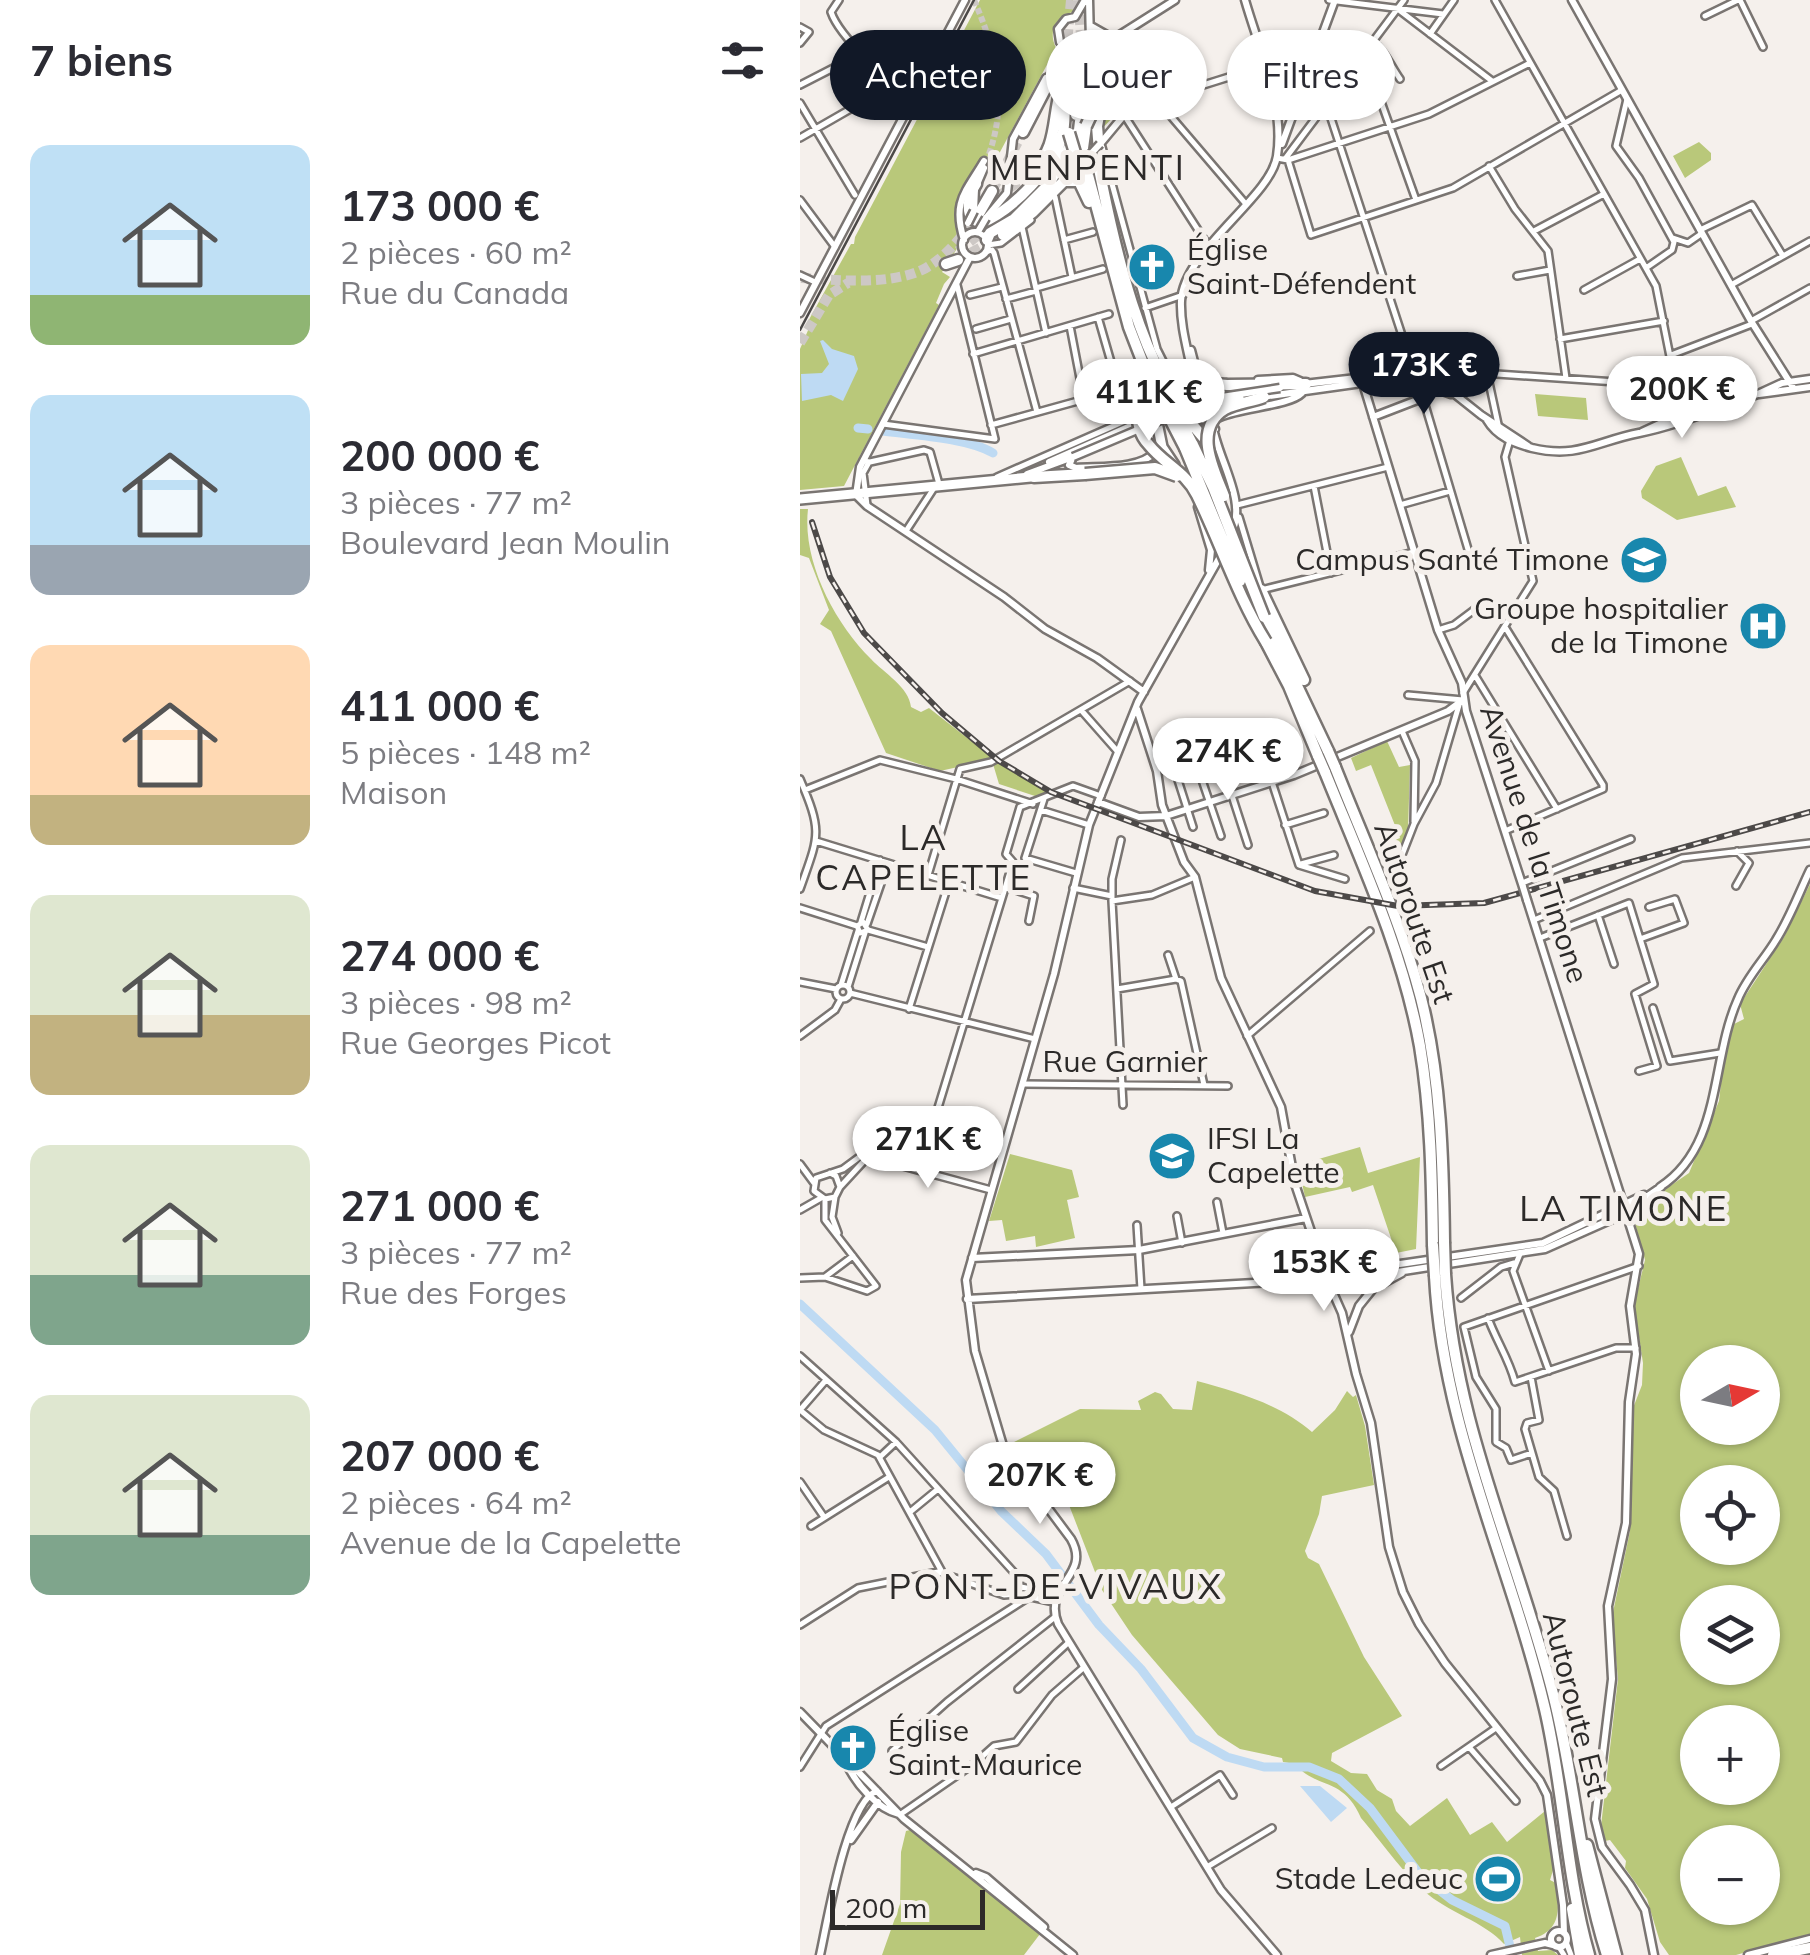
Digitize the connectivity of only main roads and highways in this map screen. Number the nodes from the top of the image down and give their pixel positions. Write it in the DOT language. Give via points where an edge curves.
graph roads {
  1 [pos="1046,84"];
  2 [pos="1053,120"];
  3 [pos="1064,120"];
  4 [pos="1067,120"];
  5 [pos="1075,120"];
  6 [pos="1080,120"];
  7 [pos="1091,120"];
  8 [pos="1099,120"];
  9 [pos="1023,132"];
  10 [pos="1098,149"];
  11 [pos="1054,154"];
  12 [pos="1059,168"];
  13 [pos="1033,170"];
  14 [pos="977,216"];
  15 [pos="1000,218"];
  16 [pos="1098,232"];
  17 [pos="1003,236"];
  18 [pos="1116,236"];
  19 [pos="983,240"];
  20 [pos="1115,279"];
  21 [pos="1142,330"];
  22 [pos="1146,351"];
  23 [pos="1146,371"];
  24 [pos="1164,376"];
  25 [pos="1304,388"];
  26 [pos="1198,390"];
  27 [pos="1264,397"];
  28 [pos="1152,398"];
  29 [pos="1203,437"];
  30 [pos="1189,447"];
  31 [pos="1172,462"];
  32 [pos="1180,470"];
  33 [pos="1034,477"];
  34 [pos="800,499"];
  35 [pos="1214,538"];
  36 [pos="1260,590"];
  37 [pos="1264,617"];
  38 [pos="1266,642"];
  39 [pos="1278,655"];
  40 [pos="1316,724"];
  41 [pos="1323,754"];
  42 [pos="1440,1275"];
  43 [pos="1568,1760"];
  44 [pos="1563,1803"];
  45 [pos="1810,1950"];
  46 [pos="1580,1955"];
  47 [pos="1589,1955"];
  48 [pos="1607,1955"];
  49 [pos="1616,1955"];
  50 [pos="1773,1955"];
  51 [pos="1801,1955"];
  1 -- 9 [label="highway"];
  2 -- 13 [label="highway" via="1047,156"];
  3 -- 11 [label="highway"];
  4 -- 16 [label="highway, bridge"];
  5 -- 15 [label="highway" via="1046,176"];
  6 -- 12 [label="highway"];
  7 -- 16 [label="highway" via="1083,148"];
  7 -- 22 [label="highway" via="1098,194"];
  8 -- 18 [label="highway"];
  10 -- 18 [label="highway"];
  11 -- 12 [label="highway" via="1037,180 981,222 969,211 973,184 966,217 987,228 1005,220"];
  11 -- 14 [label="highway"];
  12 -- 19 [label="highway" via="1039,197"];
  16 -- 20 [label="highway"];
  17 -- 20 [label="highway" via="1070,175 1083,186"];
  18 -- 21 [label="highway"];
  20 -- 23 [label="highway"];
  21 -- 22 [label="highway, Autoroute Est"];
  21 -- 24 [label="highway"];
  22 -- 30 [label="highway, Autoroute Est"];
  23 -- 28 [label="highway"];
  23 -- 30 [label="highway, Autoroute Est"];
  24 -- 26 [label="highway" via="1175,388"];
  24 -- 29 [label="highway"];
  25 -- 35 [label="highway, bridge" via="1168,382 1149,392 1138,418 1148,444 1189,480"];
  27 -- 37 [label="highway, bridge" via="1220,412 1207,446"];
  28 -- 31 [label="main road"];
  29 -- 32 [label="main road" via="1214,455 1211,466"];
  30 -- 37 [label="highway, Autoroute Est, bridge" via="1213,487"];
  30 -- 38 [label="highway, Autoroute Est, bridge"];
  31 -- 32 [label="main road"];
  31 -- 33 [label="main road"];
  32 -- 33 [label="main road"];
  33 -- 34 [label="main road"];
  33 -- 35 [label="highway, bridge" via="1140,468 1170,472"];
  35 -- 38 [label="highway, bridge"];
  36 -- 40 [label="highway" via="1310,694"];
  37 -- 39 [label="highway, Autoroute Est"];
  38 -- 39 [label="highway, Autoroute Est"];
  39 -- 40 [label="highway, Autoroute Est"];
  39 -- 41 [label="highway, Autoroute Est"];
  40 -- 41 [label="highway, Autoroute Est"];
  41 -- 42 [label="highway, Autoroute Est, bridge" via="1398,925 1420,998 1439,1105"];
  42 -- 43 [label="highway, Autoroute Est" via="1463,1403"];
  42 -- 44 [label="highway, Autoroute Est" via="1440,1342 1452,1405 1532,1659"];
  43 -- 48 [label="highway, Autoroute Est"];
  43 -- 49 [label="highway"];
  44 -- 46 [label="highway"];
  44 -- 47 [label="highway, Autoroute Est"];
  45 -- 50 [label="highway"];
  45 -- 51 [label="highway"];
}
